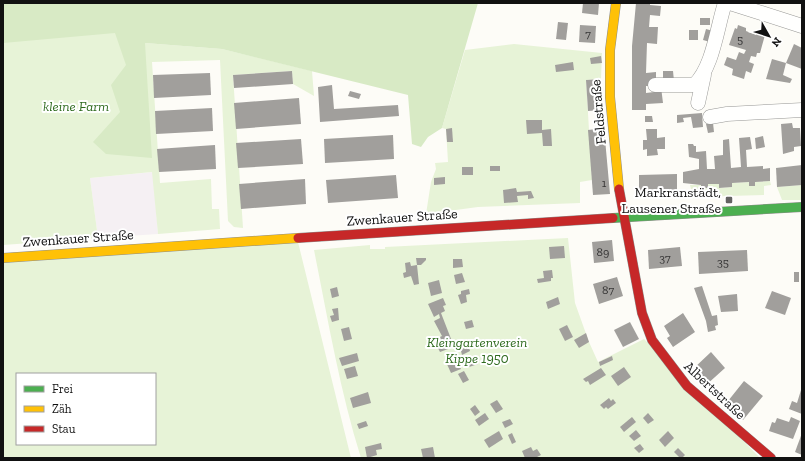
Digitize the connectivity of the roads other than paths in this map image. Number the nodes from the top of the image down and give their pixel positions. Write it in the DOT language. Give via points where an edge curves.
graph roads {
  1 [pos="616,3"];
  2 [pos="725,3"];
  3 [pos="730,3"];
  4 [pos="802,26"];
  5 [pos="706,69"];
  6 [pos="655,85"];
  7 [pos="698,103"];
  8 [pos="802,110"];
  9 [pos="710,117"];
  10 [pos="802,207"];
  11 [pos="623,218"];
  12 [pos="3,258"];
  13 [pos="771,458"];
  1 -- 11 [label="main road, Feldstraße" via="609,81"];
  2 -- 5 [label="street"];
  3 -- 4 [label="street"];
  5 -- 6 [label="street" via="694,84"];
  5 -- 7 [label="street"];
  8 -- 9 [label="street"];
  10 -- 11 [label="main road, Zwenkauer Straße"];
  11 -- 12 [label="main road, Zwenkauer Straße"];
  11 -- 13 [label="main road, Albertstraße" via="638,297 652,340 687,386"];
}
